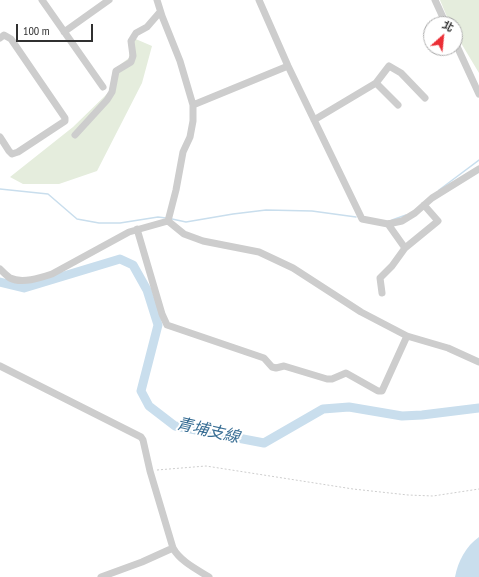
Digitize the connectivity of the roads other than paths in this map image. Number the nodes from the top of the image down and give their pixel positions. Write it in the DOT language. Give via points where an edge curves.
graph roads {
  1 [pos="42,0"];
  2 [pos="109,0"];
  3 [pos="157,0"];
  4 [pos="259,0"];
  5 [pos="435,0"];
  6 [pos="160,12"];
  7 [pos="442,16"];
  8 [pos="64,32"];
  9 [pos="0,38"];
  10 [pos="461,56"];
  11 [pos="288,66"];
  12 [pos="376,83"];
  13 [pos="104,87"];
  14 [pos="479,94"];
  15 [pos="426,98"];
  16 [pos="193,105"];
  17 [pos="398,105"];
  18 [pos="314,120"];
  19 [pos="75,135"];
  20 [pos="0,137"];
  21 [pos="479,169"];
  22 [pos="424,205"];
  23 [pos="168,218"];
  24 [pos="388,224"];
  25 [pos="137,229"];
  26 [pos="405,248"];
  27 [pos="0,269"];
  28 [pos="382,293"];
  29 [pos="407,336"];
  30 [pos="479,362"];
  31 [pos="0,366"];
  32 [pos="173,548"];
  33 [pos="101,577"];
  34 [pos="209,577"];
  1 -- 8 [label="street"];
  2 -- 8 [label="street"];
  3 -- 6 [label="street"];
  4 -- 11 [label="street"];
  5 -- 7 [label="street"];
  6 -- 16 [label="street" via="180,61"];
  6 -- 19 [label="street" via="147,27 136,33 131,42 131,62 116,71 112,92 107,100"];
  8 -- 13 [label="street"];
  9 -- 20 [label="street" via="4,35 11,39 66,121 12,154"];
  10 -- 14 [label="street"];
  11 -- 16 [label="street"];
  11 -- 18 [label="street"];
  12 -- 15 [label="street" via="389,66 401,73"];
  12 -- 17 [label="street"];
  12 -- 18 [label="street"];
  16 -- 23 [label="street" via="190,137 183,152"];
  18 -- 24 [label="street" via="362,219"];
  21 -- 22 [label="street"];
  22 -- 24 [label="street" via="402,221"];
  22 -- 26 [label="street" via="438,221"];
  23 -- 25 [label="street"];
  23 -- 29 [label="street" via="184,234 203,241 259,252 292,268 361,312"];
  24 -- 26 [label="street"];
  25 -- 27 [label="street" via="52,274 21,280 11,278"];
  25 -- 29 [label="street" via="167,325 264,358 272,367 284,366 327,380 346,373 382,391"];
  26 -- 28 [label="street" via="380,278"];
  29 -- 30 [label="street" via="448,348"];
  31 -- 32 [label="street" via="141,437"];
  32 -- 33 [label="street"];
  32 -- 34 [label="street" via="183,560"];
}
